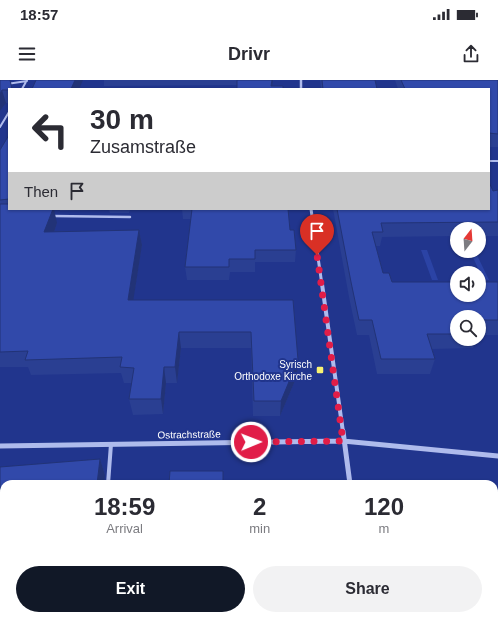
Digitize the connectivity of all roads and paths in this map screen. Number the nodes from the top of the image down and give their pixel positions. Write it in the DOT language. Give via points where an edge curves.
graph roads {
  1 [pos="27,80"];
  2 [pos="0,85"];
  3 [pos="8,114"];
  4 [pos="0,127"];
  5 [pos="311,210"];
  6 [pos="48,216"];
  7 [pos="130,217"];
  8 [pos="343,441"];
  9 [pos="111,444"];
  10 [pos="0,446"];
  11 [pos="498,456"];
  12 [pos="108,480"];
  13 [pos="349,480"];
  1 -- 2 [label="lane"];
  3 -- 4 [label="lane"];
  5 -- 8 [label="street"];
  6 -- 7 [label="lane"];
  8 -- 9 [label="street, Ostrachstraße"];
  8 -- 11 [label="street, Ostrachstraße"];
  8 -- 13 [label="street"];
  9 -- 10 [label="street, Ostrachstraße"];
  9 -- 12 [label="lane"];
}
